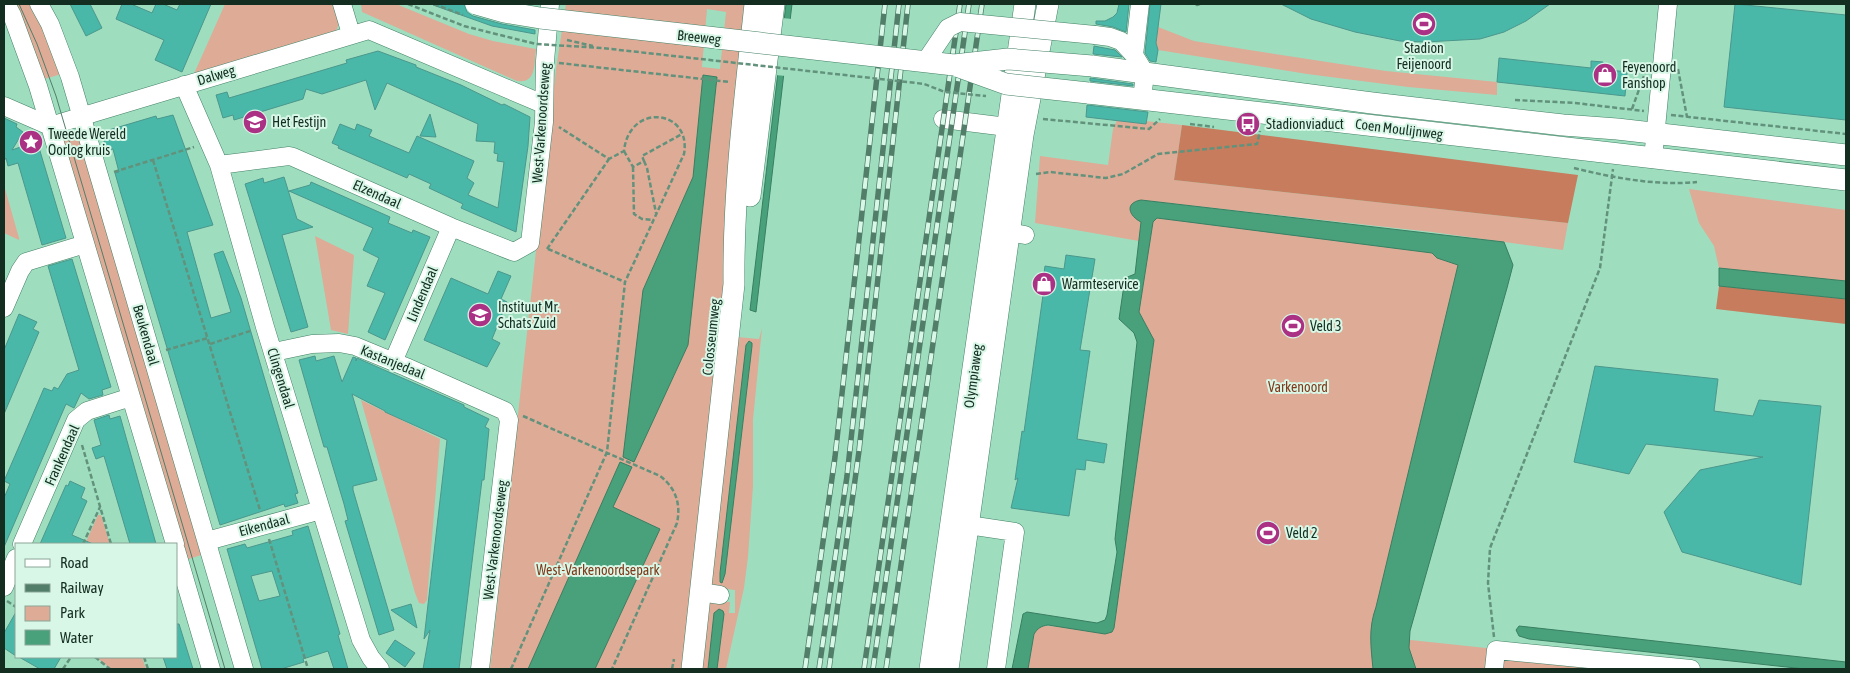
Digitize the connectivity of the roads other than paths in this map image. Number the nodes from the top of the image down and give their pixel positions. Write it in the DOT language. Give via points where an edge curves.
graph roads {
  1 [pos="6,4"];
  2 [pos="39,4"];
  3 [pos="342,4"];
  4 [pos="476,4"];
  5 [pos="550,4"];
  6 [pos="755,4"];
  7 [pos="774,4"];
  8 [pos="1025,4"];
  9 [pos="1048,4"];
  10 [pos="1140,4"];
  11 [pos="1668,4"];
  12 [pos="351,34"];
  13 [pos="1134,55"];
  14 [pos="925,62"];
  15 [pos="954,65"];
  16 [pos="1145,73"];
  17 [pos="184,85"];
  18 [pos="1142,100"];
  19 [pos="543,104"];
  20 [pos="4,106"];
  21 [pos="81,117"];
  22 [pos="943,119"];
  23 [pos="50,126"];
  24 [pos="1007,127"];
  25 [pos="1656,134"];
  26 [pos="1846,155"];
  27 [pos="1653,159"];
  28 [pos="219,165"];
  29 [pos="1846,180"];
  30 [pos="451,227"];
  31 [pos="1009,232"];
  32 [pos="530,243"];
  33 [pos="85,244"];
  34 [pos="734,284"];
  35 [pos="4,308"];
  36 [pos="274,352"];
  37 [pos="393,362"];
  38 [pos="131,397"];
  39 [pos="505,411"];
  40 [pos="321,510"];
  41 [pos="968,525"];
  42 [pos="207,541"];
  43 [pos="22,543"];
  44 [pos="174,543"];
  45 [pos="178,557"];
  46 [pos="15,560"];
  47 [pos="4,587"];
  48 [pos="211,669"];
  49 [pos="244,669"];
  50 [pos="380,669"];
  51 [pos="480,669"];
  52 [pos="692,669"];
  53 [pos="930,669"];
  54 [pos="948,669"];
  55 [pos="996,669"];
  56 [pos="1494,669"];
  57 [pos="1691,669"];
  1 -- 23 [label="street"];
  2 -- 21 [label="street, Beukendaal" via="70,77"];
  3 -- 12 [label="street"];
  4 -- 14 [label="main road, Breeweg, bridge" via="532,17"];
  5 -- 19 [label="street, West-Varkenoordseweg"];
  6 -- 34 [label="main road, Colosseumweg" via="740,156"];
  7 -- 34 [label="main road, Colosseumweg" via="758,140"];
  8 -- 24 [label="main road, Olympiaweg"];
  9 -- 31 [label="main road, Olympiaweg"];
  10 -- 13 [label="street"];
  11 -- 25 [label="street"];
  12 -- 17 [label="street, Dalweg"];
  12 -- 19 [label="street" via="369,30"];
  13 -- 14 [label="street, bridge" via="1121,41 1110,37 960,22 948,28"];
  13 -- 16 [label="street"];
  14 -- 15 [label="main road, Coen Moulijnweg, bridge"];
  15 -- 16 [label="main road, Coen Moulijnweg, bridge" via="1008,59"];
  15 -- 18 [label="main road, Coen Moulijnweg, bridge" via="1006,84"];
  16 -- 18 [label="street"];
  16 -- 25 [label="main road, Coen Moulijnweg" via="1372,104"];
  17 -- 21 [label="street, Dalweg"];
  17 -- 28 [label="street, Clingendaal"];
  18 -- 27 [label="main road, Coen Moulijnweg"];
  19 -- 32 [label="street, West-Varkenoordseweg" via="544,122"];
  20 -- 23 [label="street"];
  21 -- 23 [label="street, Dalweg"];
  21 -- 42 [label="street, Beukendaal"];
  22 -- 24 [label="street"];
  23 -- 33 [label="street"];
  24 -- 31 [label="main road, Olympiaweg"];
  25 -- 26 [label="main road, Coen Moulijnweg"];
  25 -- 27 [label="street"];
  27 -- 29 [label="main road, Coen Moulijnweg"];
  28 -- 30 [label="street, Elzendaal" via="293,157"];
  28 -- 36 [label="street, Clingendaal"];
  30 -- 32 [label="street, Elzendaal" via="514,252"];
  30 -- 37 [label="street, Lindendaal"];
  31 -- 41 [label="main road, Olympiaweg"];
  33 -- 35 [label="street" via="26,262"];
  33 -- 38 [label="street"];
  34 -- 52 [label="main road, Colosseumweg" via="710,594"];
  36 -- 37 [label="street, Kastanjedaal" via="312,344 339,343"];
  36 -- 40 [label="street, Clingendaal"];
  37 -- 39 [label="street, Kastanjedaal"];
  38 -- 43 [label="street, Frankendaal" via="87,410 76,420"];
  38 -- 44 [label="street"];
  39 -- 51 [label="street, West-Varkenoordseweg" via="508,420"];
  40 -- 42 [label="street, Eikendaal"];
  40 -- 50 [label="street, Clingendaal" via="361,640"];
  41 -- 53 [label="main road, Olympiaweg"];
  41 -- 54 [label="main road, Olympiaweg"];
  41 -- 55 [label="street" via="1015,532"];
  42 -- 49 [label="street, Beukendaal"];
  45 -- 48 [label="street"];
  46 -- 47 [label="street"];
  56 -- 57 [label="street" via="1496,650"];
}
